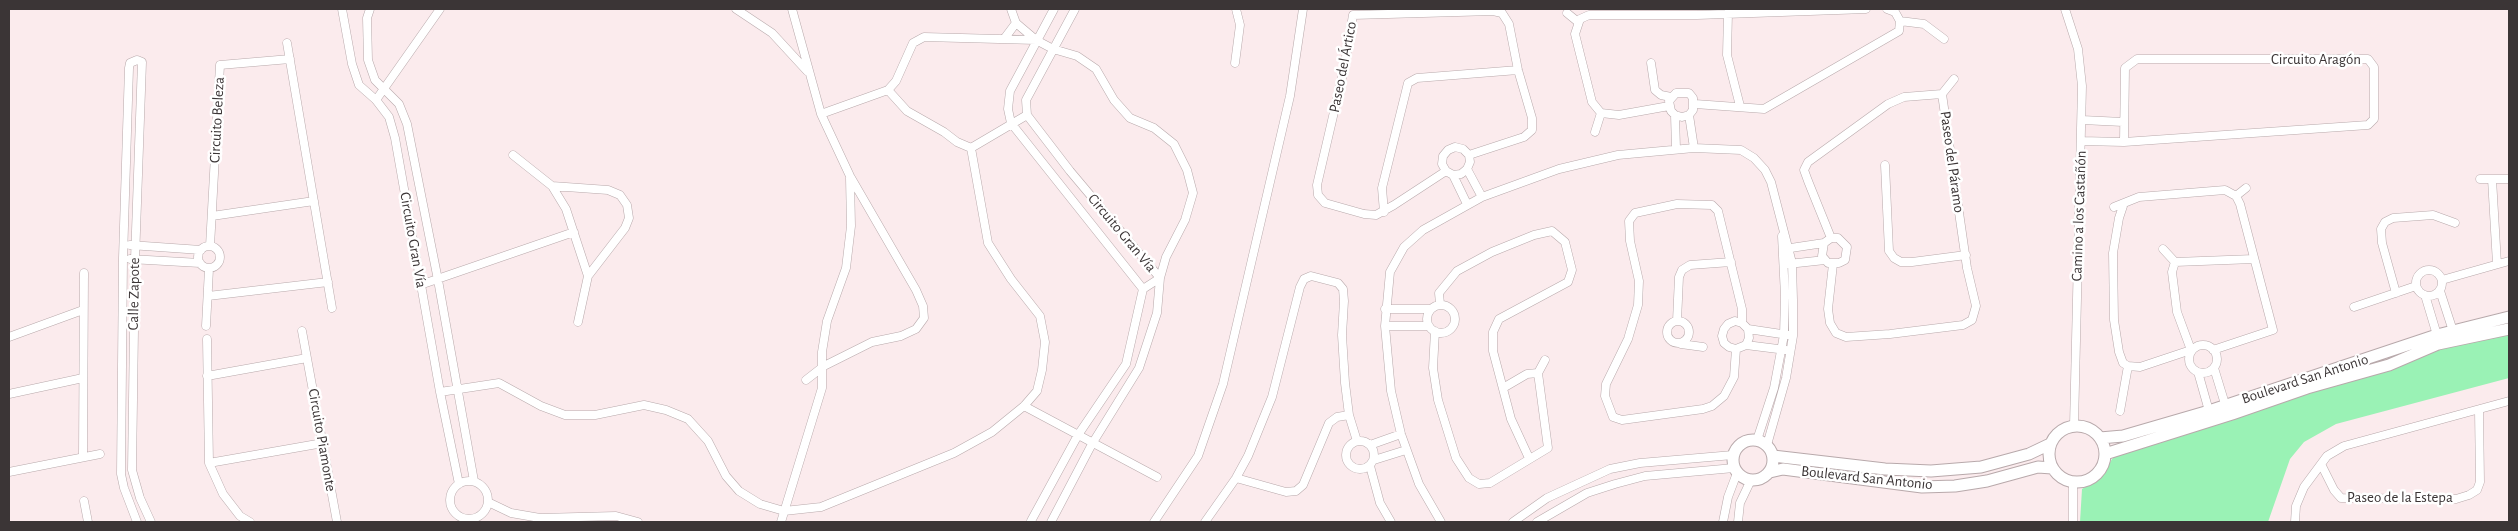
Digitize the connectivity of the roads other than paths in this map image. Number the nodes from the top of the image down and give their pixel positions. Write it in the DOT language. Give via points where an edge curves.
graph roads {
  1 [pos="342,9"];
  2 [pos="370,9"];
  3 [pos="440,9"];
  4 [pos="736,9"];
  5 [pos="792,9"];
  6 [pos="1011,9"];
  7 [pos="1054,9"];
  8 [pos="1075,9"];
  9 [pos="1236,9"];
  10 [pos="1303,9"];
  11 [pos="1866,9"];
  12 [pos="1887,9"];
  13 [pos="2065,9"];
  14 [pos="1728,13"];
  15 [pos="1567,14"];
  16 [pos="1900,20"];
  17 [pos="1578,22"];
  18 [pos="1016,23"];
  19 [pos="1004,39"];
  20 [pos="1944,39"];
  21 [pos="1036,40"];
  22 [pos="287,43"];
  23 [pos="1053,49"];
  24 [pos="290,59"];
  25 [pos="1235,63"];
  26 [pos="1651,63"];
  27 [pos="1518,70"];
  28 [pos="808,72"];
  29 [pos="1954,78"];
  30 [pos="385,88"];
  31 [pos="888,90"];
  32 [pos="1942,94"];
  33 [pos="1671,97"];
  34 [pos="376,100"];
  35 [pos="1695,104"];
  36 [pos="1669,106"];
  37 [pos="1740,106"];
  38 [pos="1601,113"];
  39 [pos="821,114"];
  40 [pos="1690,114"];
  41 [pos="1027,115"];
  42 [pos="1674,115"];
  43 [pos="2082,120"];
  44 [pos="2123,122"];
  45 [pos="1010,124"];
  46 [pos="1595,132"];
  47 [pos="2081,141"];
  48 [pos="2124,142"];
  49 [pos="971,148"];
  50 [pos="1694,148"];
  51 [pos="1676,149"];
  52 [pos="1469,155"];
  53 [pos="513,156"];
  54 [pos="1885,165"];
  55 [pos="1468,170"];
  56 [pos="1070,171"];
  57 [pos="1450,173"];
  58 [pos="850,176"];
  59 [pos="2480,178"];
  60 [pos="2492,179"];
  61 [pos="2509,179"];
  62 [pos="1058,182"];
  63 [pos="552,186"];
  64 [pos="2246,188"];
  65 [pos="2236,196"];
  66 [pos="1482,197"];
  67 [pos="314,202"];
  68 [pos="2124,203"];
  69 [pos="1467,204"];
  70 [pos="2114,207"];
  71 [pos="1384,212"];
  72 [pos="212,216"];
  73 [pos="2455,224"];
  74 [pos="574,232"];
  75 [pos="1832,238"];
  76 [pos="1824,243"];
  77 [pos="124,244"];
  78 [pos="135,245"];
  79 [pos="210,246"];
  80 [pos="2163,248"];
  81 [pos="1785,249"];
  82 [pos="200,250"];
  83 [pos="1966,256"];
  84 [pos="123,258"];
  85 [pos="135,259"];
  86 [pos="2254,259"];
  87 [pos="1825,260"];
  88 [pos="2509,261"];
  89 [pos="1731,262"];
  90 [pos="2175,262"];
  91 [pos="200,264"];
  92 [pos="1783,264"];
  93 [pos="1792,264"];
  94 [pos="1833,264"];
  95 [pos="2497,264"];
  96 [pos="209,269"];
  97 [pos="84,273"];
  98 [pos="588,276"];
  99 [pos="1160,278"];
  100 [pos="438,280"];
  101 [pos="2442,280"];
  102 [pos="328,282"];
  103 [pos="420,285"];
  104 [pos="2416,286"];
  105 [pos="1143,289"];
  106 [pos="2440,291"];
  107 [pos="2396,293"];
  108 [pos="208,296"];
  109 [pos="2425,296"];
  110 [pos="1440,304"];
  111 [pos="2354,307"];
  112 [pos="332,308"];
  113 [pos="1431,308"];
  114 [pos="1385,309"];
  115 [pos="83,310"];
  116 [pos="2509,318"];
  117 [pos="1677,321"];
  118 [pos="578,322"];
  119 [pos="1742,323"];
  120 [pos="206,326"];
  121 [pos="1385,326"];
  122 [pos="1432,328"];
  123 [pos="1748,329"];
  124 [pos="2509,330"];
  125 [pos="302,331"];
  126 [pos="2453,331"];
  127 [pos="1784,335"];
  128 [pos="2437,335"];
  129 [pos="9,336"];
  130 [pos="1793,336"];
  131 [pos="207,340"];
  132 [pos="1681,344"];
  133 [pos="1746,345"];
  134 [pos="1703,347"];
  135 [pos="1736,349"];
  136 [pos="1786,350"];
  137 [pos="2191,350"];
  138 [pos="2213,350"];
  139 [pos="307,358"];
  140 [pos="1545,360"];
  141 [pos="824,366"];
  142 [pos="2128,366"];
  143 [pos="2214,368"];
  144 [pos="2198,372"];
  145 [pos="1538,373"];
  146 [pos="207,376"];
  147 [pos="83,378"];
  148 [pos="806,380"];
  149 [pos="1503,388"];
  150 [pos="459,389"];
  151 [pos="440,392"];
  152 [pos="9,394"];
  153 [pos="2509,401"];
  154 [pos="2225,404"];
  155 [pos="1024,406"];
  156 [pos="2479,410"];
  157 [pos="2120,411"];
  158 [pos="2209,411"];
  159 [pos="1349,415"];
  160 [pos="2074,426"];
  161 [pos="1401,434"];
  162 [pos="1078,436"];
  163 [pos="2100,438"];
  164 [pos="1357,441"];
  165 [pos="1762,442"];
  166 [pos="323,443"];
  167 [pos="1092,444"];
  168 [pos="2050,444"];
  169 [pos="1370,445"];
  170 [pos="1406,450"];
  171 [pos="100,454"];
  172 [pos="2105,454"];
  173 [pos="1733,455"];
  174 [pos="83,456"];
  175 [pos="1774,456"];
  176 [pos="1529,458"];
  177 [pos="209,463"];
  178 [pos="1372,463"];
  179 [pos="2320,464"];
  180 [pos="2052,468"];
  181 [pos="1736,470"];
  182 [pos="9,472"];
  183 [pos="1770,472"];
  184 [pos="1157,478"];
  185 [pos="1236,478"];
  186 [pos="1751,480"];
  187 [pos="474,481"];
  188 [pos="2074,482"];
  189 [pos="459,484"];
  190 [pos="84,501"];
  191 [pos="488,502"];
  192 [pos="784,511"];
  193 [pos="465,520"];
  194 [pos="586,520"];
  195 [pos="88,522"];
  196 [pos="137,522"];
  197 [pos="151,522"];
  198 [pos="250,522"];
  199 [pos="337,522"];
  200 [pos="638,522"];
  201 [pos="780,522"];
  202 [pos="1031,522"];
  203 [pos="1051,522"];
  204 [pos="1154,522"];
  205 [pos="1205,522"];
  206 [pos="1391,522"];
  207 [pos="1441,522"];
  208 [pos="1513,522"];
  209 [pos="1537,522"];
  210 [pos="1723,522"];
  211 [pos="1738,522"];
  212 [pos="2073,522"];
  213 [pos="2295,522"];
  1 -- 34 [label="street, Circuito Gran Vía" via="359,85"];
  2 -- 30 [label="street, Circuito Gran Vía" via="368,60 375,80"];
  3 -- 30 [label="street"];
  4 -- 28 [label="street" via="772,33"];
  5 -- 28 [label="street"];
  6 -- 18 [label="street"];
  7 -- 21 [label="street"];
  8 -- 23 [label="street"];
  9 -- 25 [label="street" via="1240,25"];
  10 -- 204 [label="street" via="1290,96 1223,384 1198,456"];
  11 -- 14 [label="street"];
  12 -- 16 [label="street"];
  13 -- 43 [label="street, Camino a los Castañón" via="2078,49"];
  14 -- 17 [label="street" via="1589,15"];
  14 -- 37 [label="street" via="1727,55"];
  15 -- 17 [label="street"];
  16 -- 20 [label="street" via="1924,24"];
  16 -- 37 [label="street" via="1899,31 1889,38 1764,109"];
  17 -- 38 [label="street" via="1575,34 1592,102"];
  18 -- 19 [label="street"];
  18 -- 21 [label="street"];
  19 -- 21 [label="street"];
  19 -- 31 [label="street" via="924,37 913,43 896,81"];
  21 -- 23 [label="street"];
  21 -- 45 [label="street" via="1010,91"];
  22 -- 24 [label="street"];
  23 -- 41 [label="street" via="1026,100"];
  23 -- 99 [label="street" via="1077,56 1096,69 1114,100 1130,118 1154,128 1174,144 1188,170 1193,193"];
  24 -- 67 [label="street"];
  24 -- 72 [label="street, Circuito Beleza" via="220,65"];
  26 -- 33 [label="street" via="1655,90 1660,95"];
  27 -- 52 [label="street, Paseo del Ártico" via="1532,118 1532,130 1524,137"];
  27 -- 71 [label="street" via="1418,78 1408,83 1382,188"];
  27 -- 71 [label="street, Paseo del Ártico" via="1509,24 1502,13 1353,15 1317,185 1318,195 1325,203 1364,214"];
  28 -- 39 [label="street"];
  29 -- 32 [label="street"];
  30 -- 34 [label="street"];
  30 -- 100 [label="street, Circuito Gran Vía" via="399,104 407,124"];
  31 -- 39 [label="street"];
  31 -- 49 [label="street" via="907,111"];
  32 -- 75 [label="street, Paseo del Páramo" via="1904,97 1888,104 1808,162 1804,170"];
  32 -- 83 [label="street, Paseo del Páramo"];
  33 -- 35 [label="street" via="1682,91 1693,98"];
  33 -- 36 [label="street"];
  34 -- 103 [label="street, Circuito Gran Vía" via="389,117 395,138"];
  35 -- 37 [label="street"];
  35 -- 40 [label="street"];
  36 -- 38 [label="street" via="1618,114"];
  36 -- 42 [label="street"];
  38 -- 46 [label="street"];
  39 -- 58 [label="street"];
  40 -- 42 [label="street"];
  40 -- 50 [label="street"];
  41 -- 45 [label="street"];
  41 -- 56 [label="street, Circuito Gran Vía"];
  42 -- 51 [label="street"];
  43 -- 44 [label="street"];
  43 -- 47 [label="street, Camino a los Castañón"];
  44 -- 48 [label="street, Circuito Aragón"];
  44 -- 48 [label="street, Circuito Aragón" via="2125,68 2137,59 2368,59 2374,67 2374,119 2368,125"];
  45 -- 49 [label="street"];
  45 -- 62 [label="street, Circuito Gran Vía"];
  47 -- 48 [label="street, Circuito Aragón"];
  47 -- 160 [label="street, Camino a los Castañón"];
  49 -- 155 [label="street" via="988,243 1040,316 1045,342 1042,370 1037,391"];
  50 -- 51 [label="street"];
  50 -- 81 [label="street" via="1741,150 1765,170 1771,182"];
  51 -- 66 [label="street" via="1618,155 1559,169"];
  52 -- 55 [label="street"];
  52 -- 57 [label="street, Paseo del Ártico" via="1456,147 1448,150 1442,164"];
  53 -- 63 [label="street"];
  54 -- 83 [label="street" via="1889,251 1894,258 1912,262"];
  55 -- 57 [label="street" via="1461,174"];
  55 -- 66 [label="street"];
  56 -- 62 [label="street"];
  56 -- 99 [label="street, Circuito Gran Vía"];
  57 -- 69 [label="street"];
  57 -- 71 [label="street"];
  58 -- 141 [label="street" via="851,226 846,268 827,321 822,352"];
  58 -- 141 [label="street" via="916,290 924,318 916,329 872,342"];
  59 -- 60 [label="street"];
  60 -- 61 [label="street"];
  60 -- 95 [label="street"];
  62 -- 105 [label="street, Circuito Gran Vía"];
  63 -- 74 [label="street" via="566,209"];
  63 -- 98 [label="street" via="608,190 620,196 627,205 629,218 625,228"];
  64 -- 65 [label="street"];
  65 -- 68 [label="street" via="2225,190 2139,197"];
  65 -- 86 [label="street"];
  66 -- 69 [label="street"];
  67 -- 72 [label="street"];
  67 -- 102 [label="street"];
  68 -- 70 [label="street"];
  68 -- 142 [label="street" via="2113,253 2114,320 2122,362"];
  69 -- 114 [label="street" via="1423,230 1404,247 1390,272"];
  72 -- 79 [label="street, Circuito Beleza"];
  73 -- 107 [label="street" via="2433,215 2393,218 2382,225 2382,243"];
  74 -- 98 [label="street"];
  74 -- 100 [label="street"];
  75 -- 76 [label="street"];
  75 -- 94 [label="street, Paseo del Páramo" via="1844,241 1848,254 1845,260"];
  76 -- 81 [label="street"];
  76 -- 87 [label="street" via="1821,251"];
  77 -- 78 [label="street"];
  77 -- 78 [label="street, Calle Zapote" via="129,68 132,61 137,60 142,62"];
  77 -- 84 [label="street, Calle Zapote"];
  78 -- 82 [label="street"];
  78 -- 85 [label="street, Calle Zapote"];
  79 -- 82 [label="street"];
  79 -- 96 [label="street, Circuito Beleza" via="217,249 220,259"];
  80 -- 90 [label="street"];
  81 -- 92 [label="street"];
  81 -- 93 [label="street"];
  82 -- 91 [label="street"];
  83 -- 94 [label="street, Paseo del Páramo" via="1976,306 1972,320 1963,325 1846,337 1836,333 1830,322 1828,309"];
  84 -- 85 [label="street"];
  84 -- 196 [label="street, Calle Zapote" via="121,474"];
  85 -- 91 [label="street"];
  85 -- 197 [label="street, Calle Zapote" via="132,470"];
  86 -- 90 [label="street"];
  86 -- 138 [label="street" via="2273,330"];
  87 -- 93 [label="street"];
  87 -- 94 [label="street"];
  88 -- 95 [label="street"];
  89 -- 117 [label="street" via="1690,265 1682,270"];
  89 -- 119 [label="street"];
  89 -- 135 [label="street" via="1718,211 1712,205 1677,204 1635,213 1629,221 1639,281 1638,305 1628,339 1606,384 1605,396 1613,417 1622,420 1712,406 1724,396 1734,377"];
  90 -- 137 [label="street" via="2172,272 2177,312"];
  91 -- 96 [label="street"];
  92 -- 93 [label="street"];
  92 -- 127 [label="street"];
  93 -- 130 [label="street"];
  95 -- 101 [label="street"];
  96 -- 108 [label="street, Circuito Beleza"];
  97 -- 115 [label="street"];
  98 -- 118 [label="street"];
  99 -- 105 [label="street"];
  99 -- 167 [label="street, Circuito Gran Vía" via="1156,313 1139,368"];
  100 -- 103 [label="street"];
  100 -- 150 [label="street, Circuito Gran Vía"];
  101 -- 104 [label="street" via="2433,270 2426,270 2416,279"];
  101 -- 106 [label="street"];
  102 -- 108 [label="street"];
  102 -- 112 [label="street"];
  103 -- 151 [label="street, Circuito Gran Vía"];
  104 -- 107 [label="street"];
  104 -- 109 [label="street"];
  105 -- 162 [label="street, Circuito Gran Vía" via="1126,364"];
  106 -- 109 [label="street" via="2433,296"];
  106 -- 126 [label="street"];
  107 -- 111 [label="street"];
  108 -- 120 [label="street, Circuito Beleza"];
  109 -- 128 [label="street"];
  110 -- 113 [label="street"];
  110 -- 122 [label="street" via="1453,310 1454,325 1442,333"];
  110 -- 149 [label="street" via="1439,293 1457,271 1492,252 1552,231 1564,242 1572,270 1568,282 1499,319 1493,332 1493,351"];
  113 -- 114 [label="street"];
  113 -- 122 [label="street" via="1427,317"];
  114 -- 121 [label="street"];
  115 -- 129 [label="street"];
  115 -- 147 [label="street"];
  116 -- 126 [label="street, Boulevard San Antonio"];
  117 -- 132 [label="street" via="1685,323 1690,330 1688,338"];
  117 -- 132 [label="street" via="1666,331 1668,338"];
  119 -- 123 [label="street"];
  119 -- 135 [label="street" via="1728,324 1724,329 1724,343"];
  121 -- 122 [label="street"];
  121 -- 161 [label="street" via="1391,391"];
  122 -- 176 [label="street" via="1438,400 1456,458 1468,478 1478,484 1490,483"];
  123 -- 127 [label="street"];
  123 -- 133 [label="street"];
  124 -- 172 [label="street, Boulevard San Antonio" via="2438,344 2389,364"];
  125 -- 139 [label="street, Circuito Piamonte"];
  126 -- 128 [label="street, Boulevard San Antonio"];
  127 -- 130 [label="street"];
  127 -- 136 [label="street"];
  128 -- 154 [label="street, Boulevard San Antonio"];
  130 -- 136 [label="street"];
  131 -- 146 [label="street"];
  132 -- 134 [label="street"];
  133 -- 135 [label="street"];
  133 -- 136 [label="street"];
  136 -- 165 [label="street" via="1786,378"];
  137 -- 138 [label="street" via="2205,344"];
  137 -- 142 [label="street" via="2140,367"];
  137 -- 144 [label="street" via="2189,362"];
  138 -- 143 [label="street" via="2217,361"];
  139 -- 146 [label="street"];
  139 -- 166 [label="street, Circuito Piamonte"];
  140 -- 145 [label="street"];
  141 -- 148 [label="street"];
  141 -- 192 [label="street" via="822,388"];
  142 -- 157 [label="street"];
  143 -- 144 [label="street" via="2207,373"];
  143 -- 154 [label="street"];
  144 -- 158 [label="street"];
  145 -- 149 [label="street" via="1527,374"];
  145 -- 176 [label="street" via="1548,448"];
  146 -- 177 [label="street"];
  147 -- 152 [label="street"];
  147 -- 174 [label="street"];
  149 -- 176 [label="street" via="1511,419"];
  150 -- 151 [label="street"];
  150 -- 187 [label="street, Circuito Gran Vía"];
  150 -- 192 [label="street" via="499,383 565,415 595,415 644,405 666,410 688,420 708,441 726,476 739,491 760,504"];
  151 -- 189 [label="street, Circuito Gran Vía"];
  153 -- 156 [label="street"];
  154 -- 158 [label="street, Boulevard San Antonio"];
  155 -- 162 [label="street"];
  155 -- 192 [label="street" via="992,432 954,453 821,507"];
  156 -- 179 [label="street" via="2344,446"];
  156 -- 179 [label="street, Paseo de la Estepa" via="2480,482 2477,490 2469,495 2456,499 2341,498"];
  158 -- 163 [label="street, Boulevard San Antonio" via="2123,436"];
  159 -- 164 [label="street"];
  159 -- 185 [label="street" via="1329,422 1303,485 1296,491 1286,492"];
  159 -- 185 [label="street" via="1342,335 1343,289 1338,283 1311,276 1304,278 1272,397"];
  160 -- 163 [label="street" via="2089,428"];
  160 -- 168 [label="street" via="2060,431"];
  161 -- 169 [label="street"];
  161 -- 170 [label="street"];
  162 -- 167 [label="street"];
  162 -- 202 [label="street, Circuito Gran Vía"];
  163 -- 172 [label="street"];
  164 -- 169 [label="street"];
  164 -- 178 [label="street" via="1349,446 1346,460 1356,469"];
  165 -- 173 [label="street" via="1747,440"];
  165 -- 175 [label="street"];
  166 -- 177 [label="street"];
  166 -- 199 [label="street, Circuito Piamonte"];
  167 -- 184 [label="street"];
  167 -- 203 [label="street, Circuito Gran Vía"];
  168 -- 175 [label="street, Boulevard San Antonio" via="2029,454 1981,467 1931,471"];
  168 -- 180 [label="street" via="2048,452"];
  169 -- 178 [label="street" via="1373,449"];
  170 -- 178 [label="street"];
  170 -- 207 [label="street" via="1419,484"];
  171 -- 174 [label="street"];
  172 -- 188 [label="street" via="2096,475"];
  173 -- 181 [label="street"];
  173 -- 208 [label="street" via="1640,462 1610,469 1547,498"];
  174 -- 182 [label="street"];
  175 -- 183 [label="street"];
  177 -- 198 [label="street" via="223,494 240,516"];
  178 -- 206 [label="street" via="1380,503"];
  179 -- 213 [label="street" via="2304,487 2296,506"];
  180 -- 183 [label="street, Boulevard San Antonio" via="2038,467 1955,486 1922,487 1783,469"];
  180 -- 188 [label="street" via="2061,478"];
  181 -- 186 [label="street"];
  181 -- 209 [label="street" via="1645,476 1614,484 1587,493"];
  181 -- 210 [label="street"];
  183 -- 186 [label="street, Boulevard San Antonio"];
  185 -- 205 [label="street"];
  186 -- 211 [label="street" via="1740,503"];
  187 -- 189 [label="street"];
  187 -- 191 [label="street" via="483,487"];
  188 -- 212 [label="street"];
  189 -- 193 [label="street" via="452,492 451,503"];
  190 -- 195 [label="street"];
  191 -- 193 [label="street" via="480,515"];
  191 -- 194 [label="street" via="511,513"];
  192 -- 201 [label="street"];
  194 -- 200 [label="street" via="616,516"];
}
